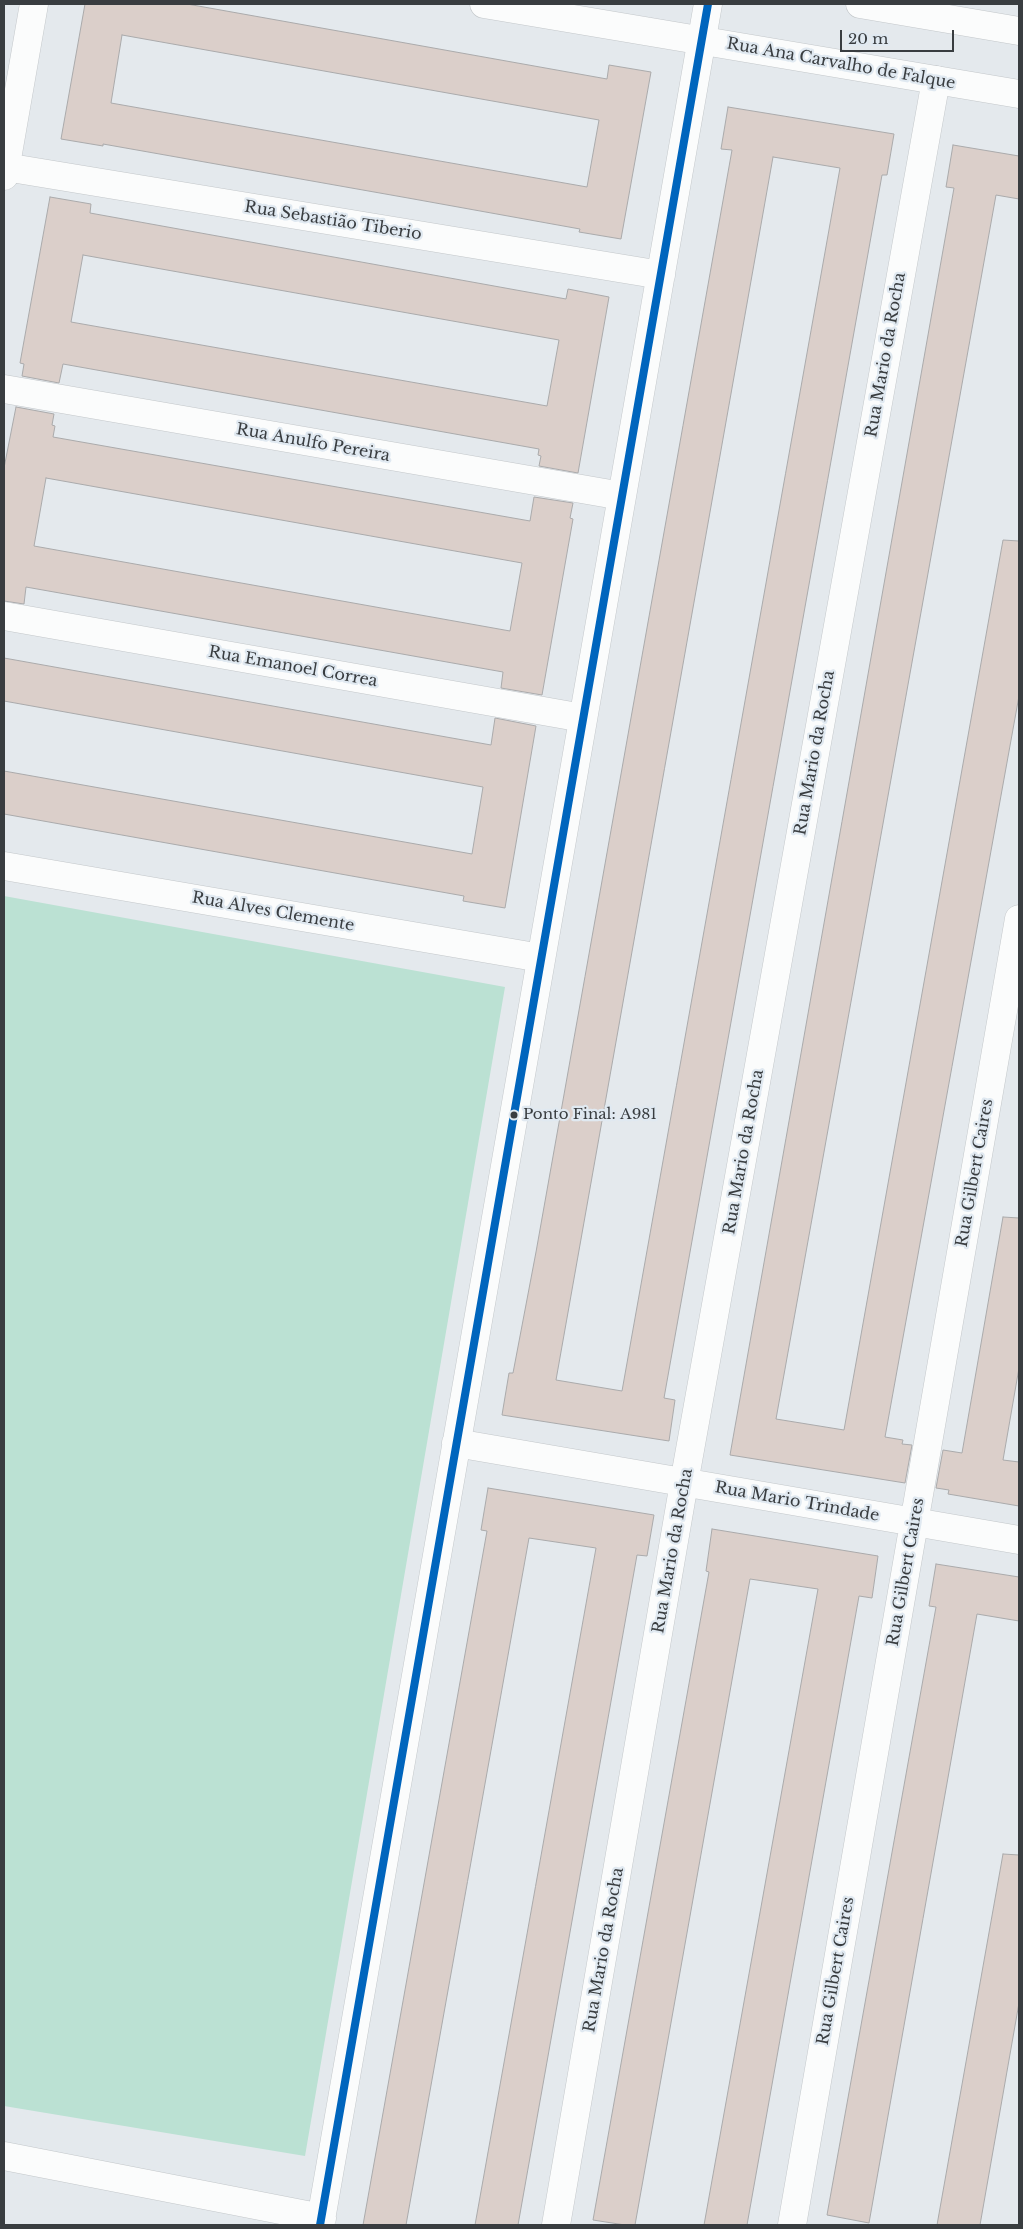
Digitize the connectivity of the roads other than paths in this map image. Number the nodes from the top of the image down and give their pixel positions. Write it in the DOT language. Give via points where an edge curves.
graph roads {
  1 [pos="34,4"];
  2 [pos="484,4"];
  3 [pos="708,4"];
  4 [pos="860,4"];
  5 [pos="1019,31"];
  6 [pos="701,40"];
  7 [pos="936,80"];
  8 [pos="1019,94"];
  9 [pos="5,172"];
  10 [pos="660,275"];
  11 [pos="4,389"];
  12 [pos="622,496"];
  13 [pos="4,616"];
  14 [pos="583,718"];
  15 [pos="4,866"];
  16 [pos="1019,919"];
  17 [pos="541,958"];
  18 [pos="456,1443"];
  19 [pos="684,1483"];
  20 [pos="914,1522"];
  21 [pos="1019,1540"];
  22 [pos="4,2156"];
  23 [pos="321,2222"];
  24 [pos="556,2225"];
  25 [pos="792,2225"];
  1 -- 9 [label="street"];
  2 -- 6 [label="street, Rua Ana Carvalho de Falque"];
  3 -- 6 [label="street"];
  4 -- 5 [label="street"];
  6 -- 7 [label="street, Rua Ana Carvalho de Falque"];
  6 -- 10 [label="street"];
  7 -- 8 [label="street, Rua Ana Carvalho de Falque"];
  7 -- 19 [label="street, Rua Mario da Rocha"];
  9 -- 10 [label="street, Rua Sebastião Tiberio"];
  10 -- 12 [label="street"];
  11 -- 12 [label="street, Rua Anulfo Pereira"];
  12 -- 14 [label="street"];
  13 -- 14 [label="street, Rua Emanoel Correa"];
  14 -- 17 [label="street"];
  15 -- 17 [label="street, Rua Alves Clemente"];
  16 -- 20 [label="street, Rua Gilbert Caires"];
  17 -- 18 [label="street"];
  18 -- 19 [label="street, Rua Mario Trindade"];
  18 -- 23 [label="street"];
  19 -- 20 [label="street, Rua Mario Trindade"];
  19 -- 24 [label="street, Rua Mario da Rocha"];
  20 -- 21 [label="street, Rua Mario Trindade"];
  20 -- 25 [label="street, Rua Gilbert Caires"];
  22 -- 23 [label="street"];
}
